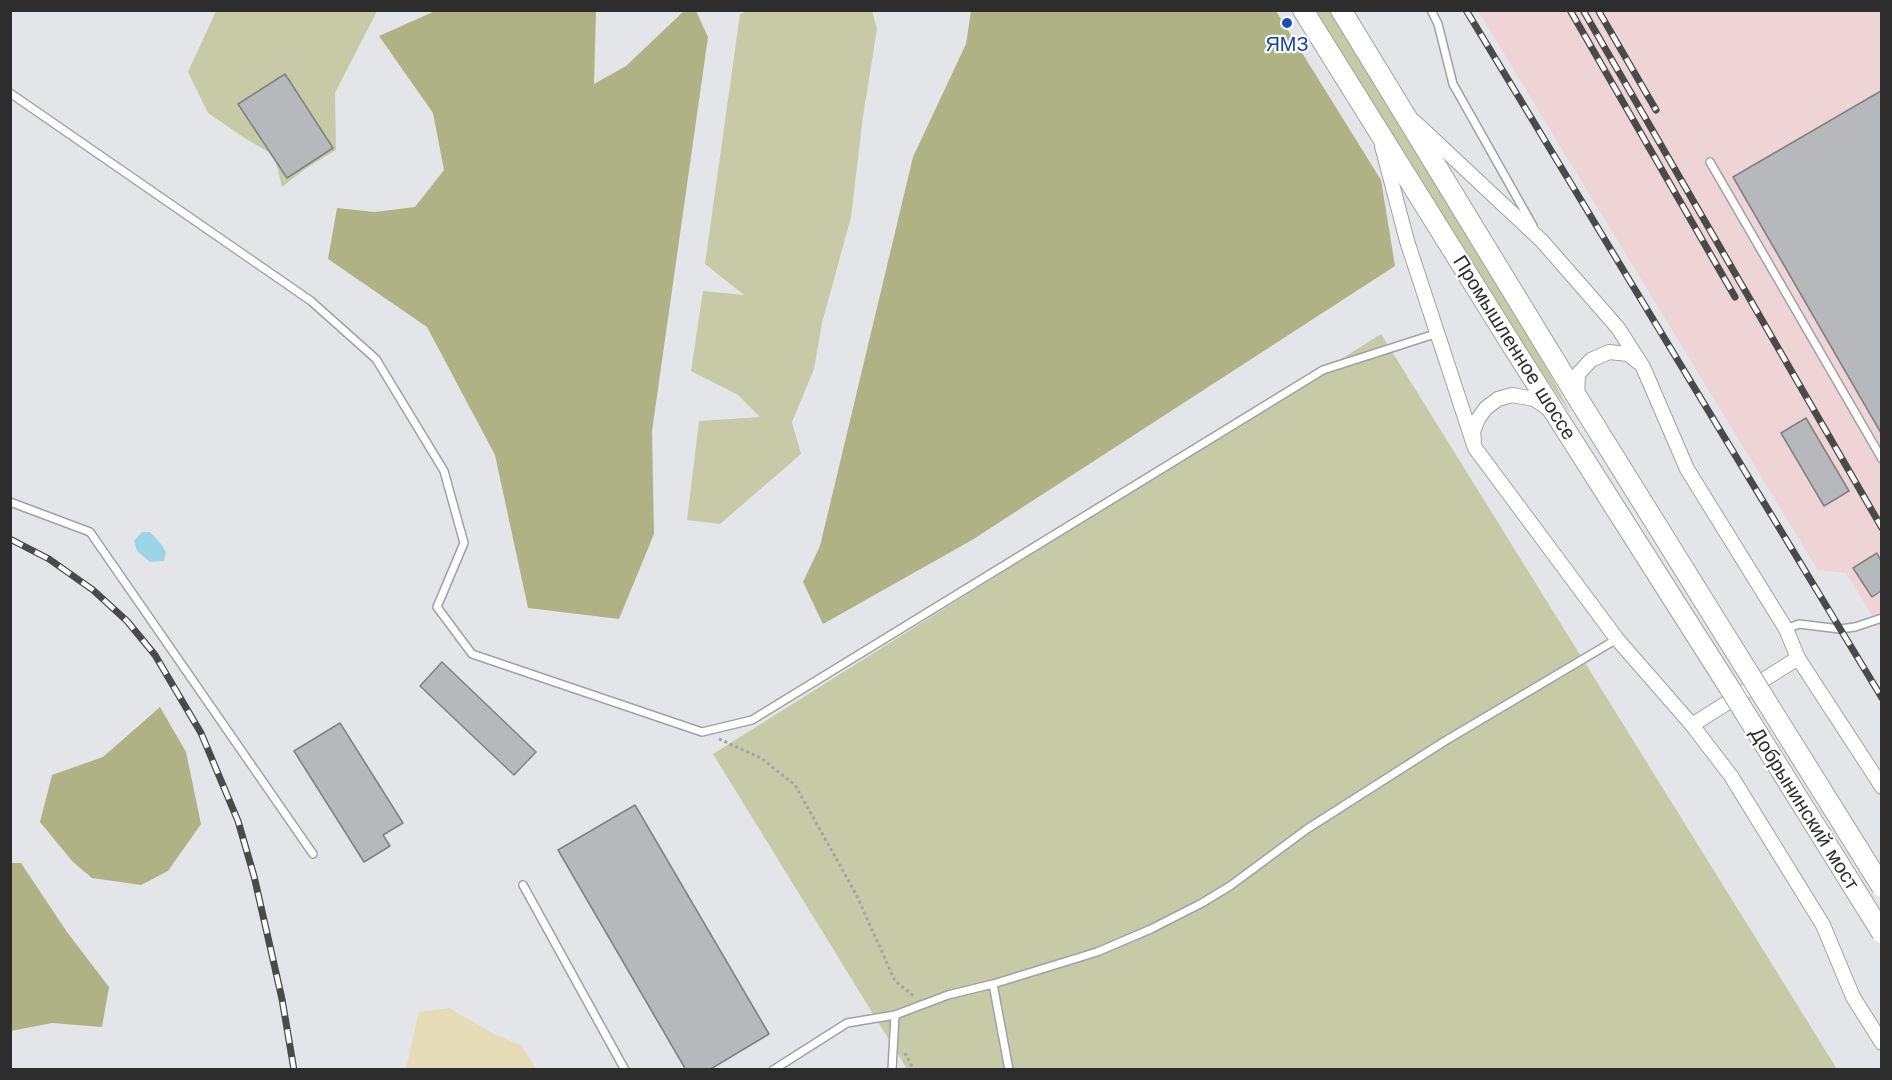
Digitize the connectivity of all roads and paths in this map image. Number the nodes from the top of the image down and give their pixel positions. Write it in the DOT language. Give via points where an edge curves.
graph roads {
  1 [pos="1303,10"];
  2 [pos="1341,10"];
  3 [pos="1431,10"];
  4 [pos="10,93"];
  5 [pos="1405,112"];
  6 [pos="1378,132"];
  7 [pos="1710,162"];
  8 [pos="1542,241"];
  9 [pos="1438,333"];
  10 [pos="1644,367"];
  11 [pos="1577,397"];
  12 [pos="1555,413"];
  13 [pos="1475,448"];
  14 [pos="1881,459"];
  15 [pos="10,502"];
  16 [pos="1881,618"];
  17 [pos="1786,629"];
  18 [pos="1617,639"];
  19 [pos="1798,658"];
  20 [pos="1748,672"];
  21 [pos="1727,684"];
  22 [pos="1692,725"];
  23 [pos="702,732"];
  24 [pos="1881,787"];
  25 [pos="313,854"];
  26 [pos="523,885"];
  27 [pos="1881,887"];
  28 [pos="1881,933"];
  29 [pos="993,984"];
  30 [pos="924,1003"];
  31 [pos="895,1015"];
  32 [pos="1881,1043"];
  33 [pos="625,1070"];
  34 [pos="773,1070"];
  35 [pos="892,1070"];
  36 [pos="1009,1070"];
  1 -- 6 [label="main road, Промышленное шоссе"];
  2 -- 5 [label="main road, Промышленное шоссе"];
  3 -- 8 [label="lane" via="1453,84"];
  4 -- 23 [label="lane" via="311,301 376,359 444,471 464,543 437,607 472,654"];
  5 -- 8 [label="street"];
  5 -- 11 [label="main road, Промышленное шоссе"];
  6 -- 9 [label="street" via="1407,240"];
  6 -- 12 [label="main road, Промышленное шоссе"];
  7 -- 14 [label="lane"];
  8 -- 10 [label="street" via="1618,328"];
  9 -- 13 [label="street"];
  9 -- 23 [label="lane" via="1323,370 752,720"];
  10 -- 11 [label="street" via="1628,354 1609,352 1591,360 1578,374"];
  10 -- 17 [label="street" via="1687,469"];
  11 -- 20 [label="main road, Промышленное шоссе"];
  12 -- 13 [label="street" via="1534,399 1512,395 1498,399 1478,419 1473,432"];
  12 -- 21 [label="main road, Промышленное шоссе"];
  13 -- 18 [label="street"];
  15 -- 25 [label="lane" via="90,532"];
  16 -- 17 [label="lane" via="1840,629 1799,624"];
  17 -- 19 [label="street"];
  18 -- 22 [label="street"];
  18 -- 29 [label="lane" via="1445,741 1307,829 1202,903 1097,952"];
  19 -- 22 [label="street"];
  19 -- 24 [label="street"];
  20 -- 27 [label="main road, Добрынинский мост, bridge"];
  21 -- 28 [label="main road, Добрынинский мост, bridge"];
  22 -- 32 [label="street" via="1731,776 1823,925 1853,997"];
  23 -- 30 [label="path" via="761,758 795,785 856,894 895,981"];
  26 -- 33 [label="lane"];
  29 -- 30 [label="lane"];
  29 -- 36 [label="lane"];
  30 -- 31 [label="lane"];
  31 -- 34 [label="lane" via="847,1023"];
  31 -- 35 [label="lane"];
}
